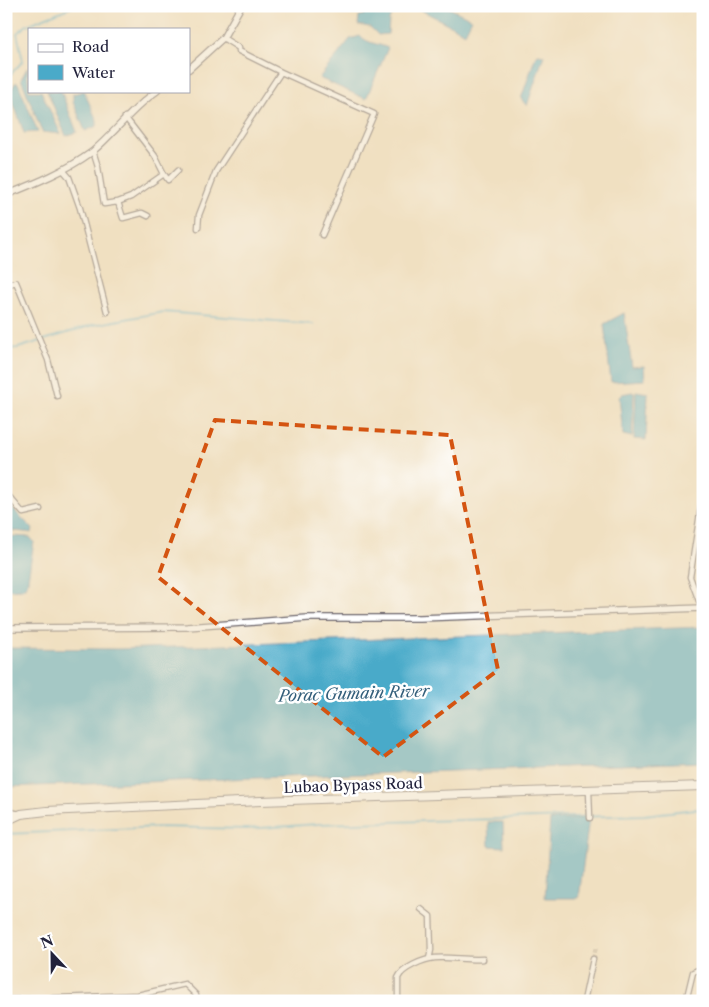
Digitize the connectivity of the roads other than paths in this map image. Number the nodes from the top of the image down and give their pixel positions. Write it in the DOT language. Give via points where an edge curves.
graph roads {
  1 [pos="240,6"];
  2 [pos="223,38"];
  3 [pos="190,68"];
  4 [pos="281,72"];
  5 [pos="156,92"];
  6 [pos="125,118"];
  7 [pos="93,151"];
  8 [pos="63,170"];
  9 [pos="178,170"];
  10 [pos="164,174"];
  11 [pos="6,195"];
  12 [pos="118,202"];
  13 [pos="148,216"];
  14 [pos="198,228"];
  15 [pos="322,236"];
  16 [pos="6,285"];
  17 [pos="107,312"];
  18 [pos="57,396"];
  19 [pos="6,493"];
  20 [pos="703,494"];
  21 [pos="40,509"];
  22 [pos="703,603"];
  23 [pos="703,608"];
  24 [pos="6,628"];
  25 [pos="703,786"];
  26 [pos="589,791"];
  27 [pos="6,811"];
  28 [pos="21,814"];
  29 [pos="590,816"];
  30 [pos="6,821"];
  31 [pos="421,909"];
  32 [pos="429,959"];
  33 [pos="483,959"];
  34 [pos="593,959"];
  35 [pos="703,968"];
  36 [pos="64,999"];
  37 [pos="102,999"];
  38 [pos="6,1000"];
  39 [pos="196,1001"];
  40 [pos="398,1001"];
  41 [pos="584,1001"];
  42 [pos="686,1001"];
  1 -- 2 [label="street"];
  2 -- 3 [label="street"];
  2 -- 4 [label="street" via="240,48 239,51"];
  4 -- 14 [label="street" via="216,171 199,216"];
  4 -- 15 [label="street" via="374,114"];
  5 -- 6 [label="street"];
  6 -- 7 [label="street"];
  6 -- 10 [label="street" via="155,156"];
  7 -- 8 [label="street"];
  7 -- 12 [label="street" via="102,202 106,205"];
  8 -- 11 [label="street"];
  8 -- 17 [label="street" via="69,177 80,208"];
  9 -- 10 [label="street" via="168,180"];
  10 -- 12 [label="street"];
  12 -- 13 [label="street" via="123,218 142,213"];
  16 -- 18 [label="street" via="16,282 48,360"];
  19 -- 21 [label="street" via="23,513"];
  20 -- 22 [label="street" via="690,577 699,601"];
  23 -- 24 [label="street" via="420,618 308,618 187,627"];
  25 -- 26 [label="highway, Lubao Bypass Road"];
  26 -- 28 [label="highway, Lubao Bypass Road" via="251,801"];
  26 -- 29 [label="street"];
  27 -- 28 [label="street"];
  28 -- 30 [label="highway, Lubao Bypass Road"];
  31 -- 32 [label="street" via="430,916"];
  32 -- 33 [label="street"];
  32 -- 40 [label="street" via="399,975"];
  34 -- 41 [label="street"];
  35 -- 42 [label="street" via="692,972"];
  36 -- 37 [label="street"];
  36 -- 38 [label="street"];
  37 -- 39 [label="street" via="185,984 196,995"];
}
